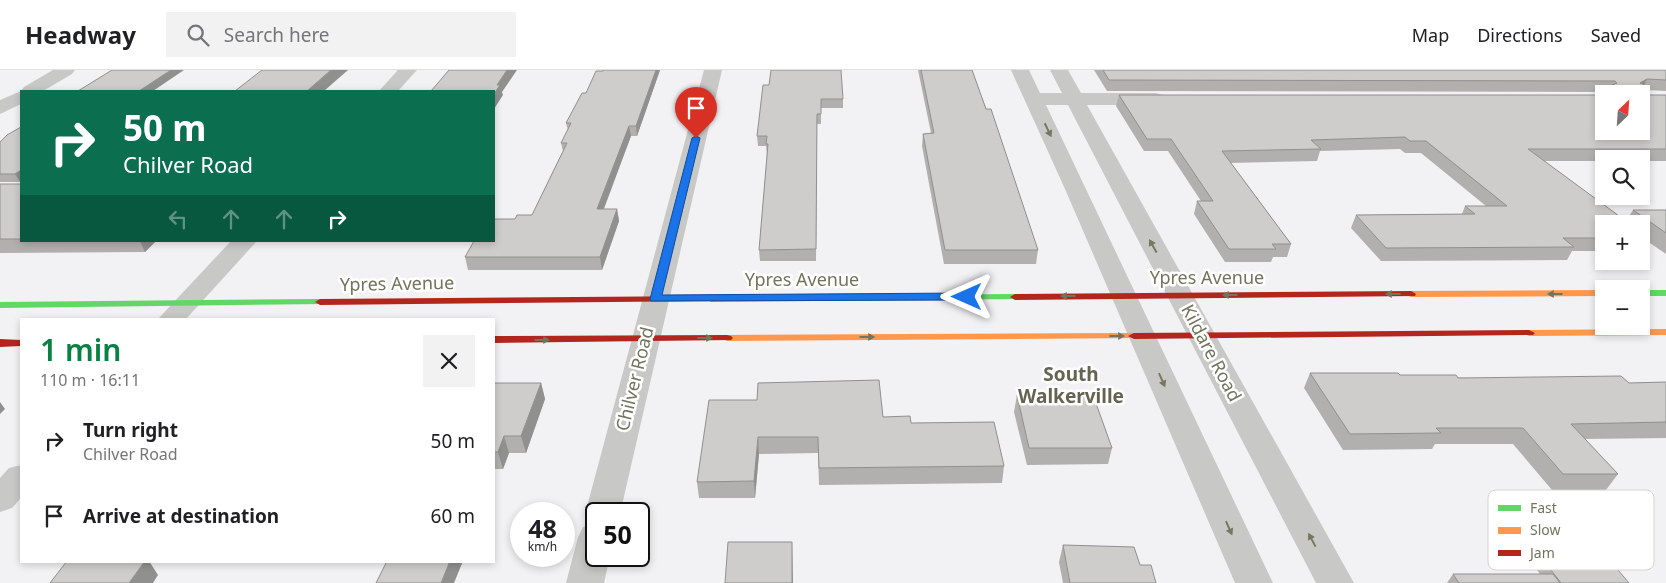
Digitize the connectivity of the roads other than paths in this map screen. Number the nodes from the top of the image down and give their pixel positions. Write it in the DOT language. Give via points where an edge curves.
graph roads {
  1 [pos="66,70"];
  2 [pos="408,70"];
  3 [pos="713,70"];
  4 [pos="1020,70"];
  5 [pos="1059,70"];
  6 [pos="32,90"];
  7 [pos="389,90"];
  8 [pos="20,97"];
  9 [pos="1033,99"];
  10 [pos="1074,99"];
  11 [pos="1169,99"];
  12 [pos="0,108"];
  13 [pos="244,242"];
  14 [pos="1595,293"];
  15 [pos="1650,293"];
  16 [pos="1666,293"];
  17 [pos="1180,295"];
  18 [pos="1124,296"];
  19 [pos="655,299"];
  20 [pos="0,305"];
  21 [pos="178,312"];
  22 [pos="1666,332"];
  23 [pos="1142,335"];
  24 [pos="1202,335"];
  25 [pos="646,339"];
  26 [pos="495,340"];
  27 [pos="0,343"];
  28 [pos="20,343"];
  29 [pos="20,478"];
  30 [pos="0,499"];
  31 [pos="605,502"];
  32 [pos="589,567"];
  33 [pos="585,583"];
  34 [pos="1254,583"];
  35 [pos="1335,583"];
  1 -- 6 [label="street"];
  2 -- 7 [label="street"];
  3 -- 19 [label="street, Chilver Road"];
  4 -- 9 [label="street"];
  5 -- 10 [label="street, Kildare Road"];
  8 -- 12 [label="street"];
  9 -- 10 [label="street"];
  9 -- 18 [label="street, one-way"];
  10 -- 11 [label="street"];
  17 -- 10 [label="street, Kildare Road, one-way"];
  13 -- 21 [label="street"];
  14 -- 17 [label="main road, Ypres Avenue, one-way"];
  15 -- 16 [label="main road"];
  17 -- 18 [label="main road, Ypres Avenue"];
  17 -- 24 [label="street, Kildare Road"];
  18 -- 19 [label="main road, Ypres Avenue, one-way"];
  18 -- 23 [label="street"];
  19 -- 21 [label="main road, Ypres Avenue"];
  19 -- 25 [label="street, Chilver Road"];
  20 -- 21 [label="main road, Ypres Avenue"];
  22 -- 24 [label="main road"];
  23 -- 24 [label="main road"];
  25 -- 23 [label="main road, one-way"];
  23 -- 34 [label="street, one-way"];
  35 -- 24 [label="street, Kildare Road, one-way"];
  26 -- 25 [label="main road, one-way"];
  25 -- 31 [label="street, Chilver Road"];
  27 -- 28 [label="main road"];
  29 -- 30 [label="street"];
  32 -- 33 [label="street"];
}
